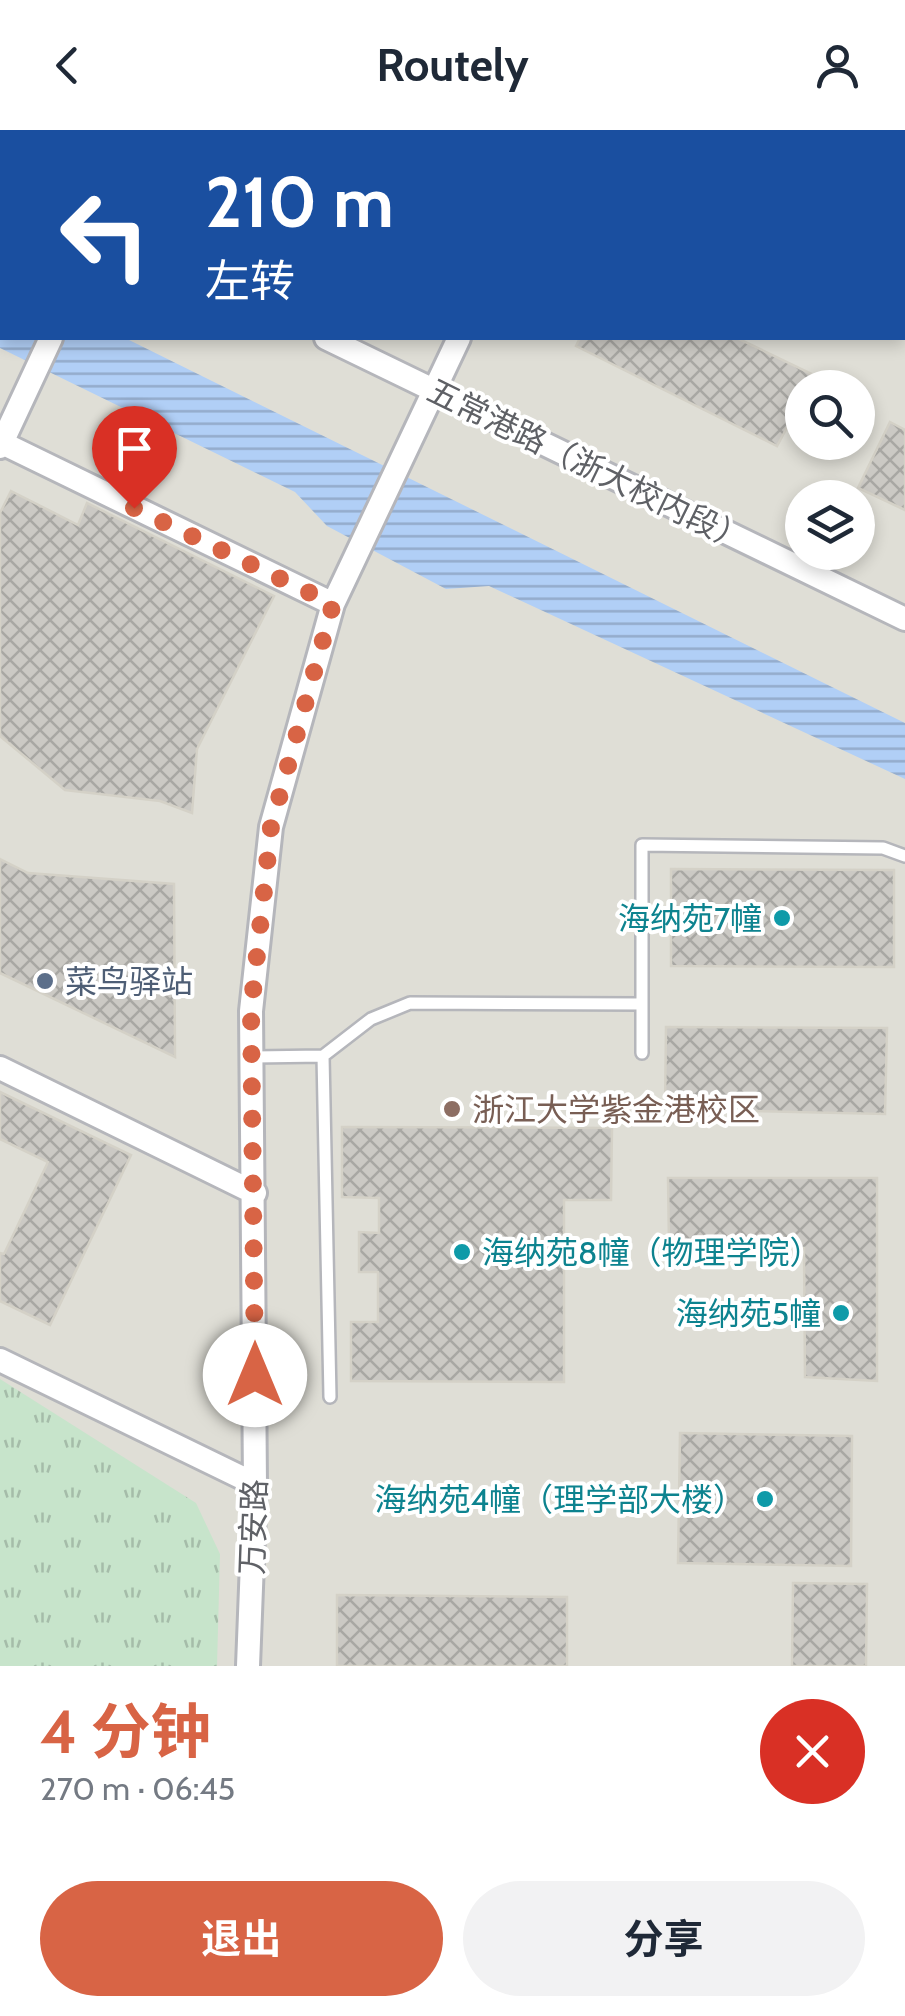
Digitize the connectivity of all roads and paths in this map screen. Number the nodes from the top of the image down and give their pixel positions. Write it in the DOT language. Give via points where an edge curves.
graph roads {
  1 [pos="50,340"];
  2 [pos="330,340"];
  3 [pos="457,340"];
  4 [pos="432,390"];
  5 [pos="1,444"];
  6 [pos="333,604"];
  7 [pos="905,619"];
  8 [pos="905,856"];
  9 [pos="642,1004"];
  10 [pos="642,1053"];
  11 [pos="323,1056"];
  12 [pos="252,1057"];
  13 [pos="0,1068"];
  14 [pos="255,1193"];
  15 [pos="0,1360"];
  16 [pos="330,1396"];
  17 [pos="255,1484"];
  18 [pos="248,1666"];
  1 -- 5 [label="street"];
  2 -- 4 [label="street, 五常港路（浙大校内段）"];
  3 -- 4 [label="street, 万安路"];
  4 -- 6 [label="street, 万安路"];
  4 -- 7 [label="street, 五常港路（浙大校内段）"];
  5 -- 6 [label="street"];
  6 -- 12 [label="street, 万安路" via="271,827"];
  8 -- 9 [label="lane" via="883,848 642,845"];
  9 -- 10 [label="lane"];
  9 -- 11 [label="lane" via="410,1003 370,1018"];
  11 -- 12 [label="lane"];
  11 -- 16 [label="lane"];
  12 -- 14 [label="street, 万安路"];
  13 -- 14 [label="street"];
  14 -- 17 [label="street, 万安路"];
  15 -- 17 [label="street"];
  17 -- 18 [label="street, 万安路"];
}
